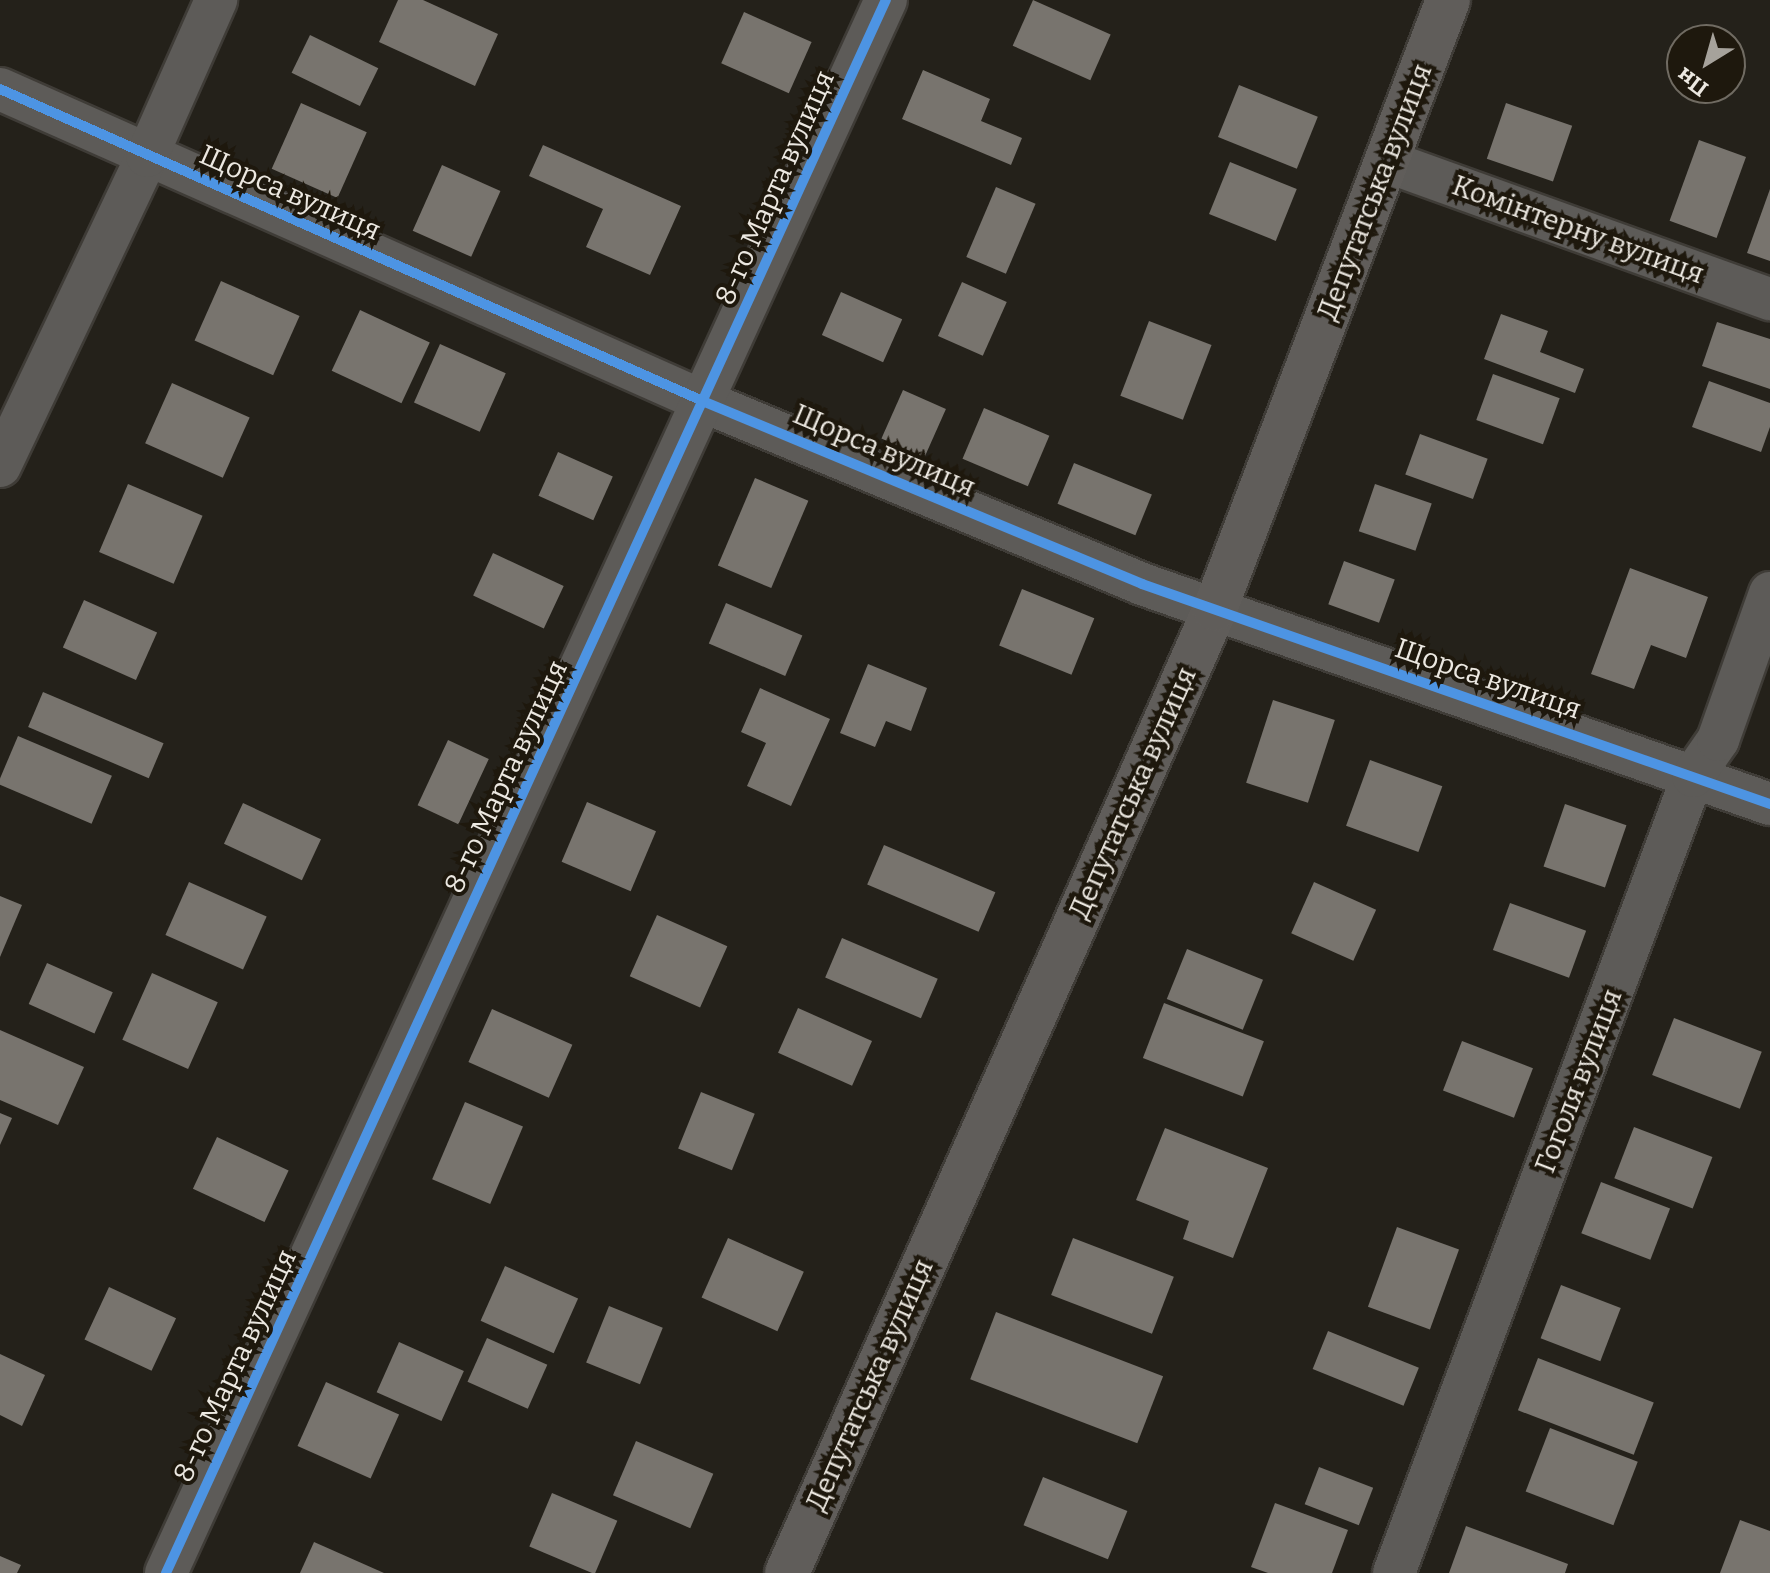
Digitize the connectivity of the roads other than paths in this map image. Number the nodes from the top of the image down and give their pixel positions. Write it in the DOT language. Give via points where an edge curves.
graph roads {
  1 [pos="216,0"];
  2 [pos="886,0"];
  3 [pos="1448,0"];
  4 [pos="0,89"];
  5 [pos="147,156"];
  6 [pos="1386,161"];
  7 [pos="1770,299"];
  8 [pos="705,402"];
  9 [pos="0,466"];
  10 [pos="1770,593"];
  11 [pos="1215,609"];
  12 [pos="1693,776"];
  13 [pos="1770,804"];
  14 [pos="166,1573"];
  15 [pos="787,1573"];
  16 [pos="1394,1573"];
  1 -- 5 [label="street"];
  2 -- 8 [label="street, 8-го Марта вулиця"];
  3 -- 6 [label="street, Депутатська вулиця"];
  4 -- 5 [label="street, Щорса вулиця"];
  5 -- 8 [label="street, Щорса вулиця"];
  5 -- 9 [label="street"];
  6 -- 7 [label="street, Комінтерну вулиця"];
  6 -- 11 [label="street, Депутатська вулиця"];
  8 -- 11 [label="street, Щорса вулиця" via="1142,584"];
  8 -- 14 [label="street, 8-го Марта вулиця"];
  10 -- 12 [label="street, Гоголя вулиця" via="1718,740"];
  11 -- 12 [label="street, Щорса вулиця"];
  11 -- 15 [label="street, Депутатська вулиця"];
  12 -- 13 [label="street, Щорса вулиця"];
  12 -- 16 [label="street, Гоголя вулиця"];
}
